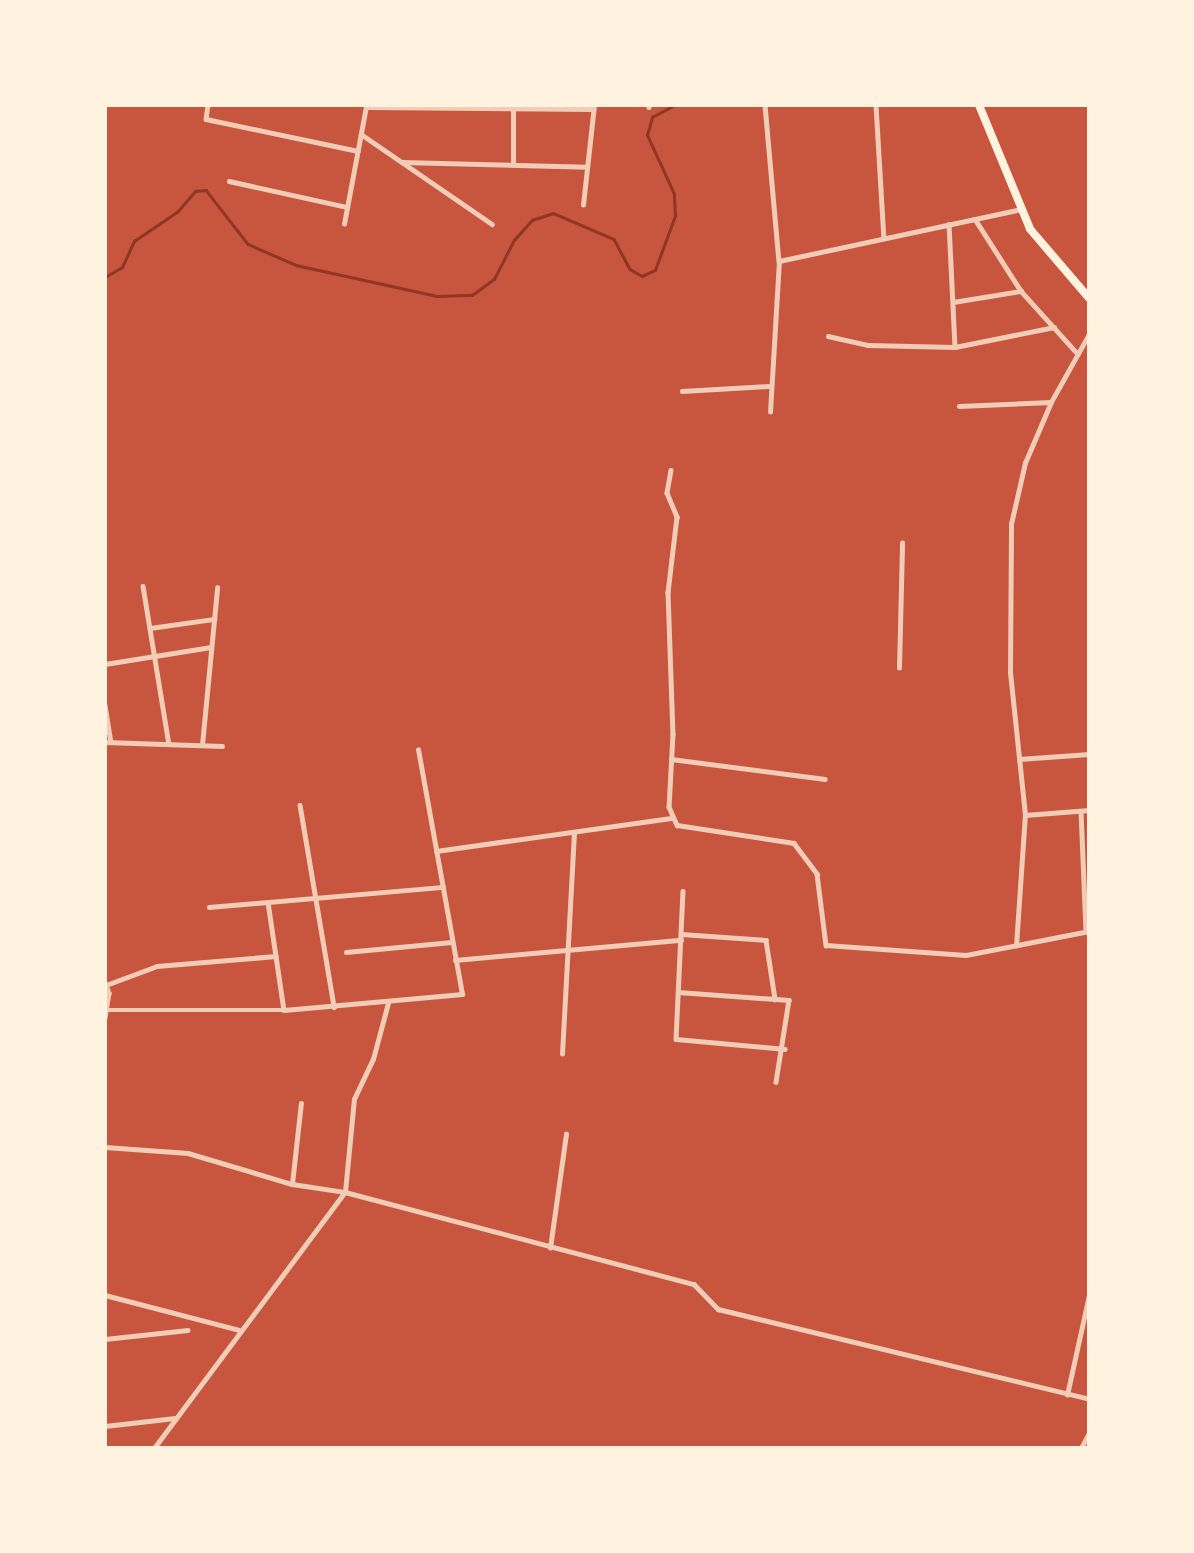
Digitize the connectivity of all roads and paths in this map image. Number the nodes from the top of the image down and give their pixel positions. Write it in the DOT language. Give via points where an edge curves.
graph roads {
  1 [pos="208,105"];
  2 [pos="765,105"];
  3 [pos="876,105"];
  4 [pos="979,105"];
  5 [pos="366,106"];
  6 [pos="513,107"];
  7 [pos="593,107"];
  8 [pos="361,134"];
  9 [pos="358,151"];
  10 [pos="402,162"];
  11 [pos="513,165"];
  12 [pos="587,167"];
  13 [pos="229,181"];
  14 [pos="583,205"];
  15 [pos="347,207"];
  16 [pos="1021,209"];
  17 [pos="975,219"];
  18 [pos="344,224"];
  19 [pos="492,224"];
  20 [pos="949,224"];
  21 [pos="884,239"];
  22 [pos="779,261"];
  23 [pos="1021,291"];
  24 [pos="1089,298"];
  25 [pos="953,302"];
  26 [pos="1054,327"];
  27 [pos="1089,334"];
  28 [pos="828,336"];
  29 [pos="956,346"];
  30 [pos="1077,353"];
  31 [pos="768,386"];
  32 [pos="682,391"];
  33 [pos="1051,402"];
  34 [pos="959,406"];
  35 [pos="770,412"];
  36 [pos="671,470"];
  37 [pos="902,543"];
  38 [pos="143,586"];
  39 [pos="217,588"];
  40 [pos="214,619"];
  41 [pos="150,628"];
  42 [pos="211,647"];
  43 [pos="154,656"];
  44 [pos="105,664"];
  45 [pos="899,668"];
  46 [pos="105,705"];
  47 [pos="108,742"];
  48 [pos="169,744"];
  49 [pos="202,745"];
  50 [pos="222,746"];
  51 [pos="418,750"];
  52 [pos="1089,754"];
  53 [pos="671,759"];
  54 [pos="1019,759"];
  55 [pos="825,779"];
  56 [pos="300,805"];
  57 [pos="1089,810"];
  58 [pos="1081,811"];
  59 [pos="1026,815"];
  60 [pos="671,818"];
  61 [pos="574,832"];
  62 [pos="436,851"];
  63 [pos="443,887"];
  64 [pos="683,891"];
  65 [pos="316,898"];
  66 [pos="268,902"];
  67 [pos="209,907"];
  68 [pos="1087,932"];
  69 [pos="681,937"];
  70 [pos="452,942"];
  71 [pos="1016,946"];
  72 [pos="568,950"];
  73 [pos="346,952"];
  74 [pos="276,956"];
  75 [pos="456,960"];
  76 [pos="106,983"];
  77 [pos="107,992"];
  78 [pos="678,992"];
  79 [pos="775,999"];
  80 [pos="388,1003"];
  81 [pos="334,1007"];
  82 [pos="106,1010"];
  83 [pos="284,1010"];
  84 [pos="105,1018"];
  85 [pos="785,1049"];
  86 [pos="562,1054"];
  87 [pos="776,1082"];
  88 [pos="301,1103"];
  89 [pos="566,1134"];
  90 [pos="105,1147"];
  91 [pos="292,1184"];
  92 [pos="345,1192"];
  93 [pos="550,1248"];
  94 [pos="105,1295"];
  95 [pos="1089,1295"];
  96 [pos="188,1330"];
  97 [pos="239,1330"];
  98 [pos="105,1339"];
  99 [pos="1067,1395"];
  100 [pos="1089,1399"];
  101 [pos="176,1418"];
  102 [pos="105,1426"];
  103 [pos="1089,1433"];
  104 [pos="154,1448"];
  105 [pos="1081,1448"];
  1 -- 9 [label="street" via="206,119"];
  2 -- 22 [label="street"];
  3 -- 21 [label="street"];
  4 -- 16 [label="main road"];
  5 -- 6 [label="street"];
  5 -- 8 [label="street"];
  6 -- 7 [label="street"];
  6 -- 11 [label="street"];
  7 -- 12 [label="street"];
  8 -- 9 [label="street"];
  8 -- 10 [label="street"];
  9 -- 15 [label="street"];
  10 -- 11 [label="street"];
  10 -- 19 [label="street"];
  11 -- 12 [label="street"];
  12 -- 14 [label="street"];
  13 -- 15 [label="street"];
  15 -- 18 [label="street"];
  16 -- 17 [label="street"];
  16 -- 24 [label="main road" via="1035,237"];
  17 -- 20 [label="street"];
  17 -- 23 [label="street"];
  20 -- 21 [label="street"];
  20 -- 25 [label="street"];
  21 -- 22 [label="street"];
  22 -- 31 [label="street" via="773,381"];
  23 -- 25 [label="street"];
  23 -- 26 [label="street"];
  25 -- 29 [label="street"];
  26 -- 29 [label="street"];
  26 -- 30 [label="street"];
  27 -- 30 [label="street"];
  28 -- 29 [label="street" via="868,345"];
  30 -- 33 [label="street"];
  31 -- 32 [label="street"];
  31 -- 35 [label="street"];
  33 -- 34 [label="street"];
  33 -- 54 [label="street" via="1025,463 1011,524 1010,672"];
  36 -- 53 [label="street" via="667,492 677,517 668,592 673,621"];
  37 -- 45 [label="street"];
  38 -- 41 [label="street"];
  39 -- 40 [label="street"];
  40 -- 41 [label="street"];
  40 -- 42 [label="street"];
  41 -- 43 [label="street"];
  42 -- 43 [label="street"];
  42 -- 49 [label="street"];
  43 -- 44 [label="street"];
  43 -- 48 [label="street"];
  46 -- 47 [label="street"];
  47 -- 48 [label="street"];
  48 -- 49 [label="street"];
  49 -- 50 [label="street"];
  51 -- 62 [label="street"];
  52 -- 54 [label="street"];
  53 -- 55 [label="street"];
  53 -- 60 [label="street"];
  54 -- 59 [label="street"];
  56 -- 65 [label="street"];
  57 -- 58 [label="street"];
  58 -- 59 [label="street"];
  58 -- 68 [label="street"];
  59 -- 71 [label="street"];
  60 -- 61 [label="street"];
  60 -- 71 [label="street" via="692,829 794,844 817,874 825,945 966,955"];
  61 -- 62 [label="street"];
  61 -- 72 [label="street"];
  62 -- 63 [label="street"];
  63 -- 65 [label="street"];
  63 -- 70 [label="street"];
  64 -- 69 [label="street"];
  65 -- 66 [label="street"];
  65 -- 81 [label="street"];
  66 -- 67 [label="street"];
  66 -- 74 [label="street"];
  68 -- 71 [label="street"];
  69 -- 72 [label="street"];
  69 -- 78 [label="street"];
  69 -- 79 [label="street" via="766,940"];
  70 -- 73 [label="street"];
  70 -- 75 [label="street"];
  72 -- 75 [label="street"];
  72 -- 86 [label="street"];
  74 -- 76 [label="street" via="157,966"];
  74 -- 83 [label="street"];
  75 -- 80 [label="street" via="462,995"];
  76 -- 77 [label="street"];
  77 -- 82 [label="street"];
  78 -- 79 [label="street"];
  78 -- 85 [label="street" via="676,1039"];
  79 -- 85 [label="street" via="789,1000"];
  80 -- 81 [label="street"];
  80 -- 92 [label="street" via="373,1059 354,1099"];
  81 -- 83 [label="street"];
  82 -- 83 [label="street"];
  82 -- 84 [label="street"];
  85 -- 87 [label="street"];
  88 -- 91 [label="street"];
  89 -- 93 [label="street"];
  90 -- 91 [label="street" via="188,1153"];
  91 -- 92 [label="street"];
  92 -- 93 [label="street"];
  92 -- 97 [label="street"];
  93 -- 99 [label="street" via="694,1284 718,1309"];
  94 -- 97 [label="street"];
  95 -- 99 [label="street"];
  96 -- 98 [label="street"];
  97 -- 101 [label="street"];
  99 -- 100 [label="street"];
  101 -- 102 [label="street"];
  101 -- 104 [label="street"];
  103 -- 105 [label="street"];
}
